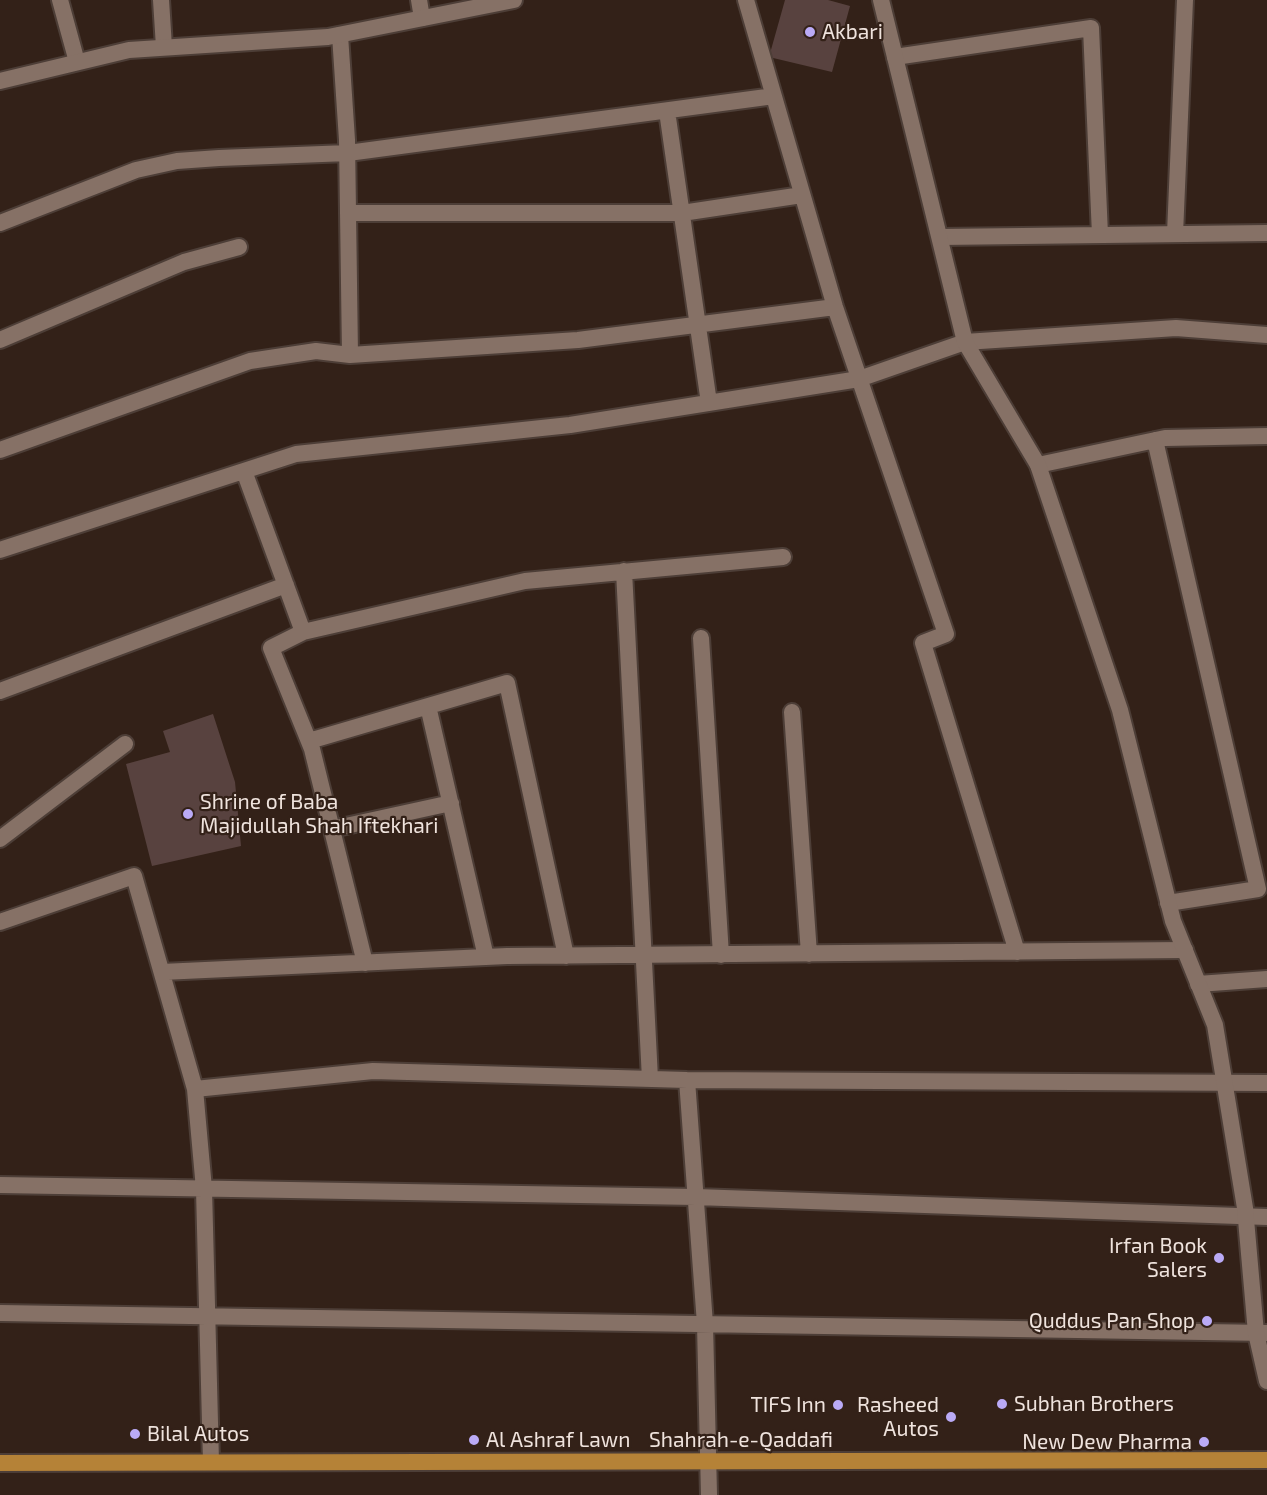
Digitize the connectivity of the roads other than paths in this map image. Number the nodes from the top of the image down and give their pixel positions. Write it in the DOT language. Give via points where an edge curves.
graph roads {
  1 [pos="60,0"];
  2 [pos="161,0"];
  3 [pos="419,0"];
  4 [pos="514,0"];
  5 [pos="746,0"];
  6 [pos="881,0"];
  7 [pos="1185,0"];
  8 [pos="422,18"];
  9 [pos="340,35"];
  10 [pos="165,47"];
  11 [pos="895,57"];
  12 [pos="77,62"];
  13 [pos="0,81"];
  14 [pos="774,96"];
  15 [pos="667,111"];
  16 [pos="348,153"];
  17 [pos="802,195"];
  18 [pos="348,213"];
  19 [pos="682,213"];
  20 [pos="0,223"];
  21 [pos="1267,233"];
  22 [pos="1175,234"];
  23 [pos="1100,235"];
  24 [pos="940,237"];
  25 [pos="239,247"];
  26 [pos="835,307"];
  27 [pos="698,325"];
  28 [pos="1267,335"];
  29 [pos="0,340"];
  30 [pos="965,342"];
  31 [pos="350,355"];
  32 [pos="859,379"];
  33 [pos="709,403"];
  34 [pos="1267,436"];
  35 [pos="1155,440"];
  36 [pos="0,450"];
  37 [pos="1038,465"];
  38 [pos="244,471"];
  39 [pos="0,550"];
  40 [pos="783,557"];
  41 [pos="624,571"];
  42 [pos="286,585"];
  43 [pos="303,632"];
  44 [pos="701,638"];
  45 [pos="0,691"];
  46 [pos="428,706"];
  47 [pos="792,712"];
  48 [pos="309,741"];
  49 [pos="125,744"];
  50 [pos="451,803"];
  51 [pos="332,830"];
  52 [pos="0,839"];
  53 [pos="1168,903"];
  54 [pos="0,922"];
  55 [pos="1185,950"];
  56 [pos="1017,952"];
  57 [pos="809,954"];
  58 [pos="644,955"];
  59 [pos="721,955"];
  60 [pos="566,956"];
  61 [pos="486,957"];
  62 [pos="365,963"];
  63 [pos="162,972"];
  64 [pos="1267,979"];
  65 [pos="1198,984"];
  66 [pos="650,1079"];
  67 [pos="687,1080"];
  68 [pos="1267,1083"];
  69 [pos="1223,1084"];
  70 [pos="195,1089"];
  71 [pos="0,1185"];
  72 [pos="204,1189"];
  73 [pos="696,1197"];
  74 [pos="1267,1217"];
  75 [pos="1246,1218"];
  76 [pos="0,1313"];
  77 [pos="208,1316"];
  78 [pos="705,1324"];
  79 [pos="1261,1333"];
  80 [pos="1267,1381"];
  81 [pos="1267,1460"];
  82 [pos="212,1462"];
  83 [pos="709,1462"];
  84 [pos="0,1463"];
  85 [pos="709,1495"];
  1 -- 12 [label="street"];
  2 -- 10 [label="street"];
  3 -- 8 [label="street"];
  4 -- 8 [label="street"];
  5 -- 14 [label="street"];
  6 -- 11 [label="street"];
  7 -- 22 [label="street"];
  8 -- 9 [label="street"];
  9 -- 10 [label="street"];
  9 -- 16 [label="street"];
  10 -- 12 [label="street" via="129,50"];
  11 -- 23 [label="street" via="1091,28"];
  11 -- 24 [label="street"];
  12 -- 13 [label="street"];
  14 -- 15 [label="street"];
  14 -- 17 [label="street"];
  15 -- 16 [label="street"];
  15 -- 19 [label="street"];
  16 -- 18 [label="street"];
  16 -- 20 [label="street" via="177,161 136,170"];
  17 -- 19 [label="street"];
  17 -- 26 [label="street"];
  18 -- 19 [label="street"];
  18 -- 31 [label="street"];
  19 -- 27 [label="street"];
  21 -- 22 [label="street"];
  22 -- 23 [label="street"];
  23 -- 24 [label="street"];
  24 -- 30 [label="street"];
  25 -- 29 [label="street" via="184,262"];
  26 -- 27 [label="street"];
  26 -- 32 [label="street"];
  27 -- 31 [label="street" via="578,340"];
  27 -- 33 [label="street"];
  28 -- 30 [label="street" via="1176,328"];
  30 -- 32 [label="street"];
  30 -- 37 [label="street"];
  31 -- 36 [label="street" via="316,351 250,361"];
  32 -- 33 [label="street"];
  32 -- 56 [label="street" via="946,634 923,643"];
  33 -- 38 [label="street" via="570,425 296,454"];
  34 -- 35 [label="street"];
  35 -- 37 [label="street"];
  35 -- 53 [label="street" via="1258,889"];
  37 -- 53 [label="street" via="1120,710"];
  38 -- 39 [label="street"];
  38 -- 42 [label="street"];
  40 -- 41 [label="street"];
  41 -- 43 [label="street" via="525,581"];
  41 -- 58 [label="street"];
  42 -- 43 [label="street"];
  42 -- 45 [label="street"];
  43 -- 48 [label="street" via="272,648"];
  44 -- 59 [label="street"];
  46 -- 48 [label="street"];
  46 -- 50 [label="street"];
  46 -- 60 [label="street" via="507,683"];
  47 -- 57 [label="street"];
  48 -- 51 [label="street"];
  49 -- 52 [label="street"];
  50 -- 51 [label="street"];
  50 -- 61 [label="street"];
  51 -- 62 [label="street"];
  53 -- 55 [label="street"];
  54 -- 63 [label="street" via="134,876"];
  55 -- 56 [label="street"];
  55 -- 65 [label="street"];
  56 -- 57 [label="street"];
  57 -- 59 [label="street"];
  58 -- 59 [label="street"];
  58 -- 60 [label="street"];
  58 -- 66 [label="street"];
  60 -- 61 [label="street"];
  61 -- 62 [label="street"];
  62 -- 63 [label="street"];
  63 -- 70 [label="street"];
  64 -- 65 [label="street"];
  65 -- 69 [label="street" via="1215,1026"];
  66 -- 67 [label="street"];
  66 -- 70 [label="street" via="373,1071"];
  67 -- 69 [label="street"];
  67 -- 73 [label="street"];
  68 -- 69 [label="street"];
  69 -- 75 [label="street"];
  70 -- 72 [label="street"];
  71 -- 72 [label="street"];
  72 -- 73 [label="street"];
  72 -- 77 [label="street"];
  73 -- 75 [label="street"];
  73 -- 78 [label="street"];
  74 -- 75 [label="street"];
  75 -- 79 [label="street"];
  76 -- 77 [label="street"];
  77 -- 78 [label="street"];
  77 -- 82 [label="street"];
  78 -- 79 [label="street"];
  78 -- 83 [label="street"];
  79 -- 80 [label="street"];
  81 -- 83 [label="main road, Shahrah-e-Qaddafi"];
  82 -- 83 [label="main road, Shahrah-e-Qaddafi"];
  82 -- 84 [label="main road, Shahrah-e-Qaddafi"];
  83 -- 85 [label="street"];
}
